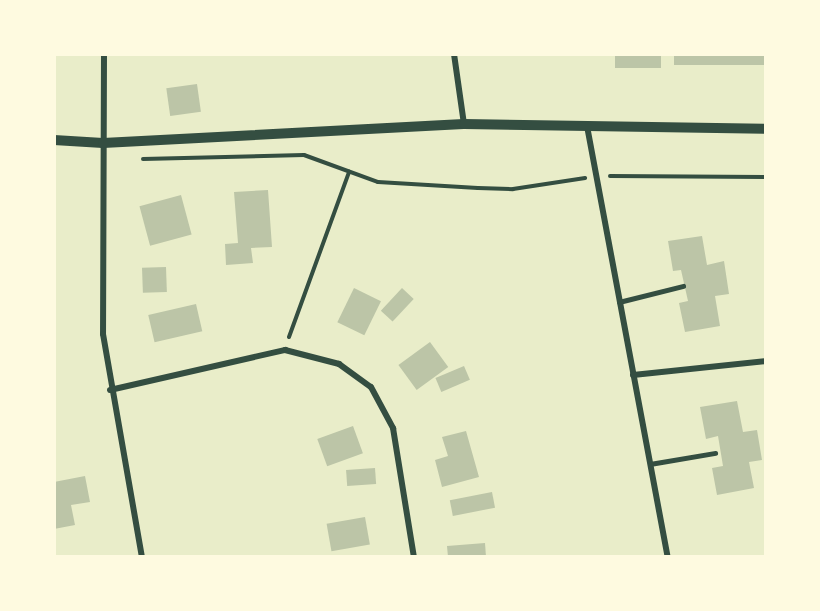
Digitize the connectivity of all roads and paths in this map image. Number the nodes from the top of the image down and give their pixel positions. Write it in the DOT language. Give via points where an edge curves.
graph roads {
  1 [pos="104,54"];
  2 [pos="454,54"];
  3 [pos="464,124"];
  4 [pos="587,126"];
  5 [pos="766,129"];
  6 [pos="54,140"];
  7 [pos="137,141"];
  8 [pos="103,143"];
  9 [pos="349,172"];
  10 [pos="597,176"];
  11 [pos="766,177"];
  12 [pos="683,286"];
  13 [pos="619,302"];
  14 [pos="285,350"];
  15 [pos="766,361"];
  16 [pos="633,375"];
  17 [pos="110,390"];
  18 [pos="715,453"];
  19 [pos="649,464"];
  20 [pos="142,557"];
  21 [pos="414,557"];
  22 [pos="668,557"];
  1 -- 8 [label="street"];
  2 -- 3 [label="street"];
  3 -- 4 [label="street"];
  3 -- 7 [label="street"];
  4 -- 5 [label="street"];
  4 -- 10 [label="street"];
  6 -- 8 [label="street"];
  7 -- 8 [label="street"];
  7 -- 9 [label="path" via="135,159 304,155"];
  8 -- 17 [label="street" via="103,334"];
  9 -- 10 [label="path" via="378,182 513,189"];
  9 -- 14 [label="path"];
  10 -- 11 [label="path"];
  10 -- 13 [label="street"];
  12 -- 13 [label="lane"];
  13 -- 16 [label="street"];
  14 -- 17 [label="street"];
  14 -- 21 [label="street" via="339,364 371,387 393,428"];
  15 -- 16 [label="street"];
  16 -- 19 [label="street"];
  17 -- 20 [label="street"];
  18 -- 19 [label="lane"];
  19 -- 22 [label="street"];
}
